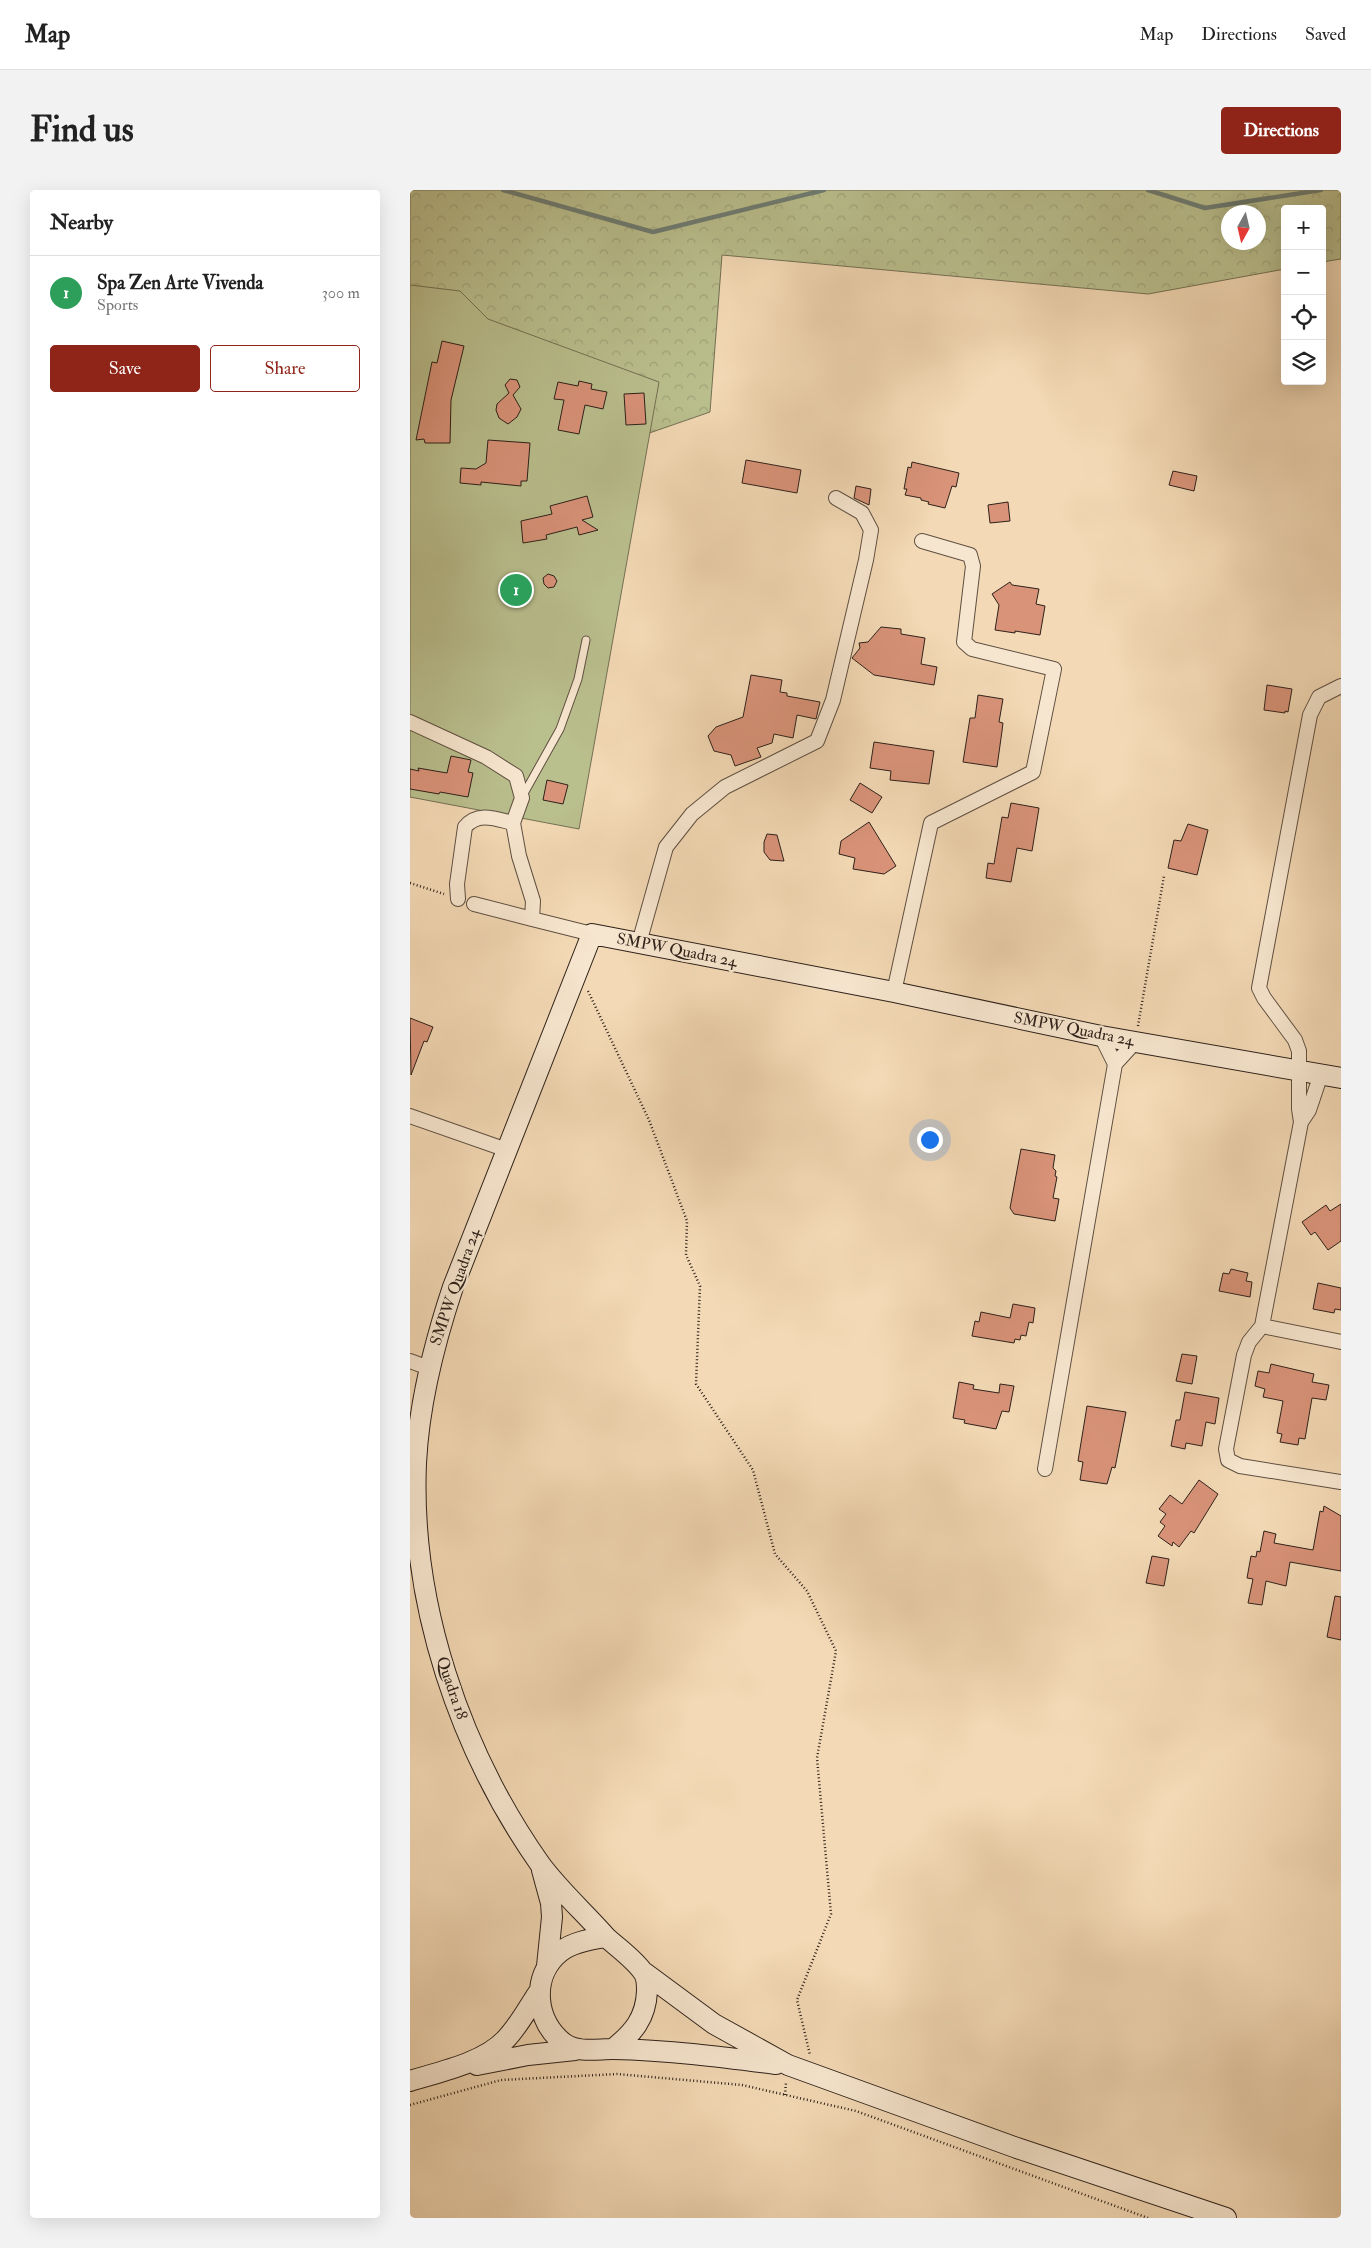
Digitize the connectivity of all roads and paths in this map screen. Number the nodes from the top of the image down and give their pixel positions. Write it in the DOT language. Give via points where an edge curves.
graph roads {
  1 [pos="836,498"];
  2 [pos="922,540"];
  3 [pos="586,640"];
  4 [pos="1341,686"];
  5 [pos="410,722"];
  6 [pos="522,798"];
  7 [pos="513,823"];
  8 [pos="1164,876"];
  9 [pos="458,899"];
  10 [pos="474,904"];
  11 [pos="532,919"];
  12 [pos="592,934"];
  13 [pos="639,943"];
  14 [pos="578,970"];
  15 [pos="894,992"];
  16 [pos="1101,1036"];
  17 [pos="1135,1042"];
  18 [pos="1114,1064"];
  19 [pos="1298,1070"];
  20 [pos="1321,1074"];
  21 [pos="1341,1078"];
  22 [pos="410,1116"];
  23 [pos="1301,1122"];
  24 [pos="507,1150"];
  25 [pos="1262,1326"];
  26 [pos="1341,1342"];
  27 [pos="410,1361"];
  28 [pos="429,1368"];
  29 [pos="1045,1469"];
  30 [pos="1341,1482"];
  31 [pos="413,1493"];
  32 [pos="541,1866"];
  33 [pos="606,1937"];
  34 [pos="547,1966"];
  35 [pos="645,1973"];
  36 [pos="538,1993"];
  37 [pos="613,2049"];
  38 [pos="576,2050"];
  39 [pos="788,2065"];
  40 [pos="457,2066"];
  41 [pos="815,2075"];
  42 [pos="410,2081"];
  43 [pos="410,2105"];
  44 [pos="1148,2218"];
  45 [pos="1226,2218"];
  1 -- 13 [label="street" via="862,513 871,530 833,700 818,741 725,787 692,814 666,847"];
  2 -- 15 [label="street" via="970,555 973,566 964,642 972,650 1054,669 1033,772 931,823"];
  3 -- 6 [label="lane" via="578,680 560,729"];
  4 -- 19 [label="street" via="1319,697 1310,715 1259,988 1295,1040"];
  5 -- 6 [label="street" via="486,757 516,776"];
  6 -- 7 [label="street"];
  7 -- 9 [label="street" via="484,817 470,820 465,826"];
  7 -- 11 [label="street" via="533,901"];
  8 -- 17 [label="path"];
  10 -- 11 [label="street"];
  11 -- 12 [label="street"];
  12 -- 13 [label="street, SMPW Quadra 24"];
  12 -- 14 [label="street, SMPW Quadra 24"];
  13 -- 15 [label="street, SMPW Quadra 24"];
  14 -- 24 [label="street, SMPW Quadra 24"];
  14 -- 41 [label="path" via="648,1120 687,1221 686,1255 700,1286 696,1384 753,1470 775,1554 807,1592 836,1651 817,1758 832,1914 797,2000"];
  15 -- 16 [label="street, SMPW Quadra 24"];
  16 -- 17 [label="street, SMPW Quadra 24"];
  16 -- 18 [label="street"];
  17 -- 18 [label="street"];
  17 -- 19 [label="street, SMPW Quadra 24"];
  18 -- 29 [label="street"];
  19 -- 20 [label="street, SMPW Quadra 24"];
  19 -- 23 [label="street"];
  20 -- 21 [label="street, SMPW Quadra 24"];
  20 -- 23 [label="street" via="1309,1110"];
  22 -- 24 [label="street"];
  23 -- 25 [label="street"];
  24 -- 28 [label="street, SMPW Quadra 24" via="453,1287"];
  25 -- 26 [label="street"];
  25 -- 30 [label="street" via="1249,1342 1244,1355 1226,1450 1228,1460 1240,1466"];
  27 -- 28 [label="street"];
  28 -- 31 [label="street, SMPW Quadra 24"];
  31 -- 32 [label="street, Quadra 18" via="425,1594 444,1672 488,1778"];
  32 -- 33 [label="street"];
  32 -- 34 [label="street" via="552,1917"];
  33 -- 34 [label="street" via="568,1947"];
  33 -- 35 [label="street"];
  34 -- 36 [label="street"];
  35 -- 37 [label="street" via="644,2012 634,2030"];
  35 -- 39 [label="street" via="714,2024"];
  36 -- 38 [label="street" via="542,2015 548,2026"];
  36 -- 40 [label="street" via="506,2040 487,2054"];
  37 -- 38 [label="street"];
  37 -- 39 [label="street" via="681,2052"];
  38 -- 40 [label="street"];
  39 -- 41 [label="street"];
  40 -- 42 [label="street"];
  41 -- 45 [label="street" via="1017,2148"];
  43 -- 44 [label="path" via="501,2080 616,2074 742,2085 856,2111"];
}
